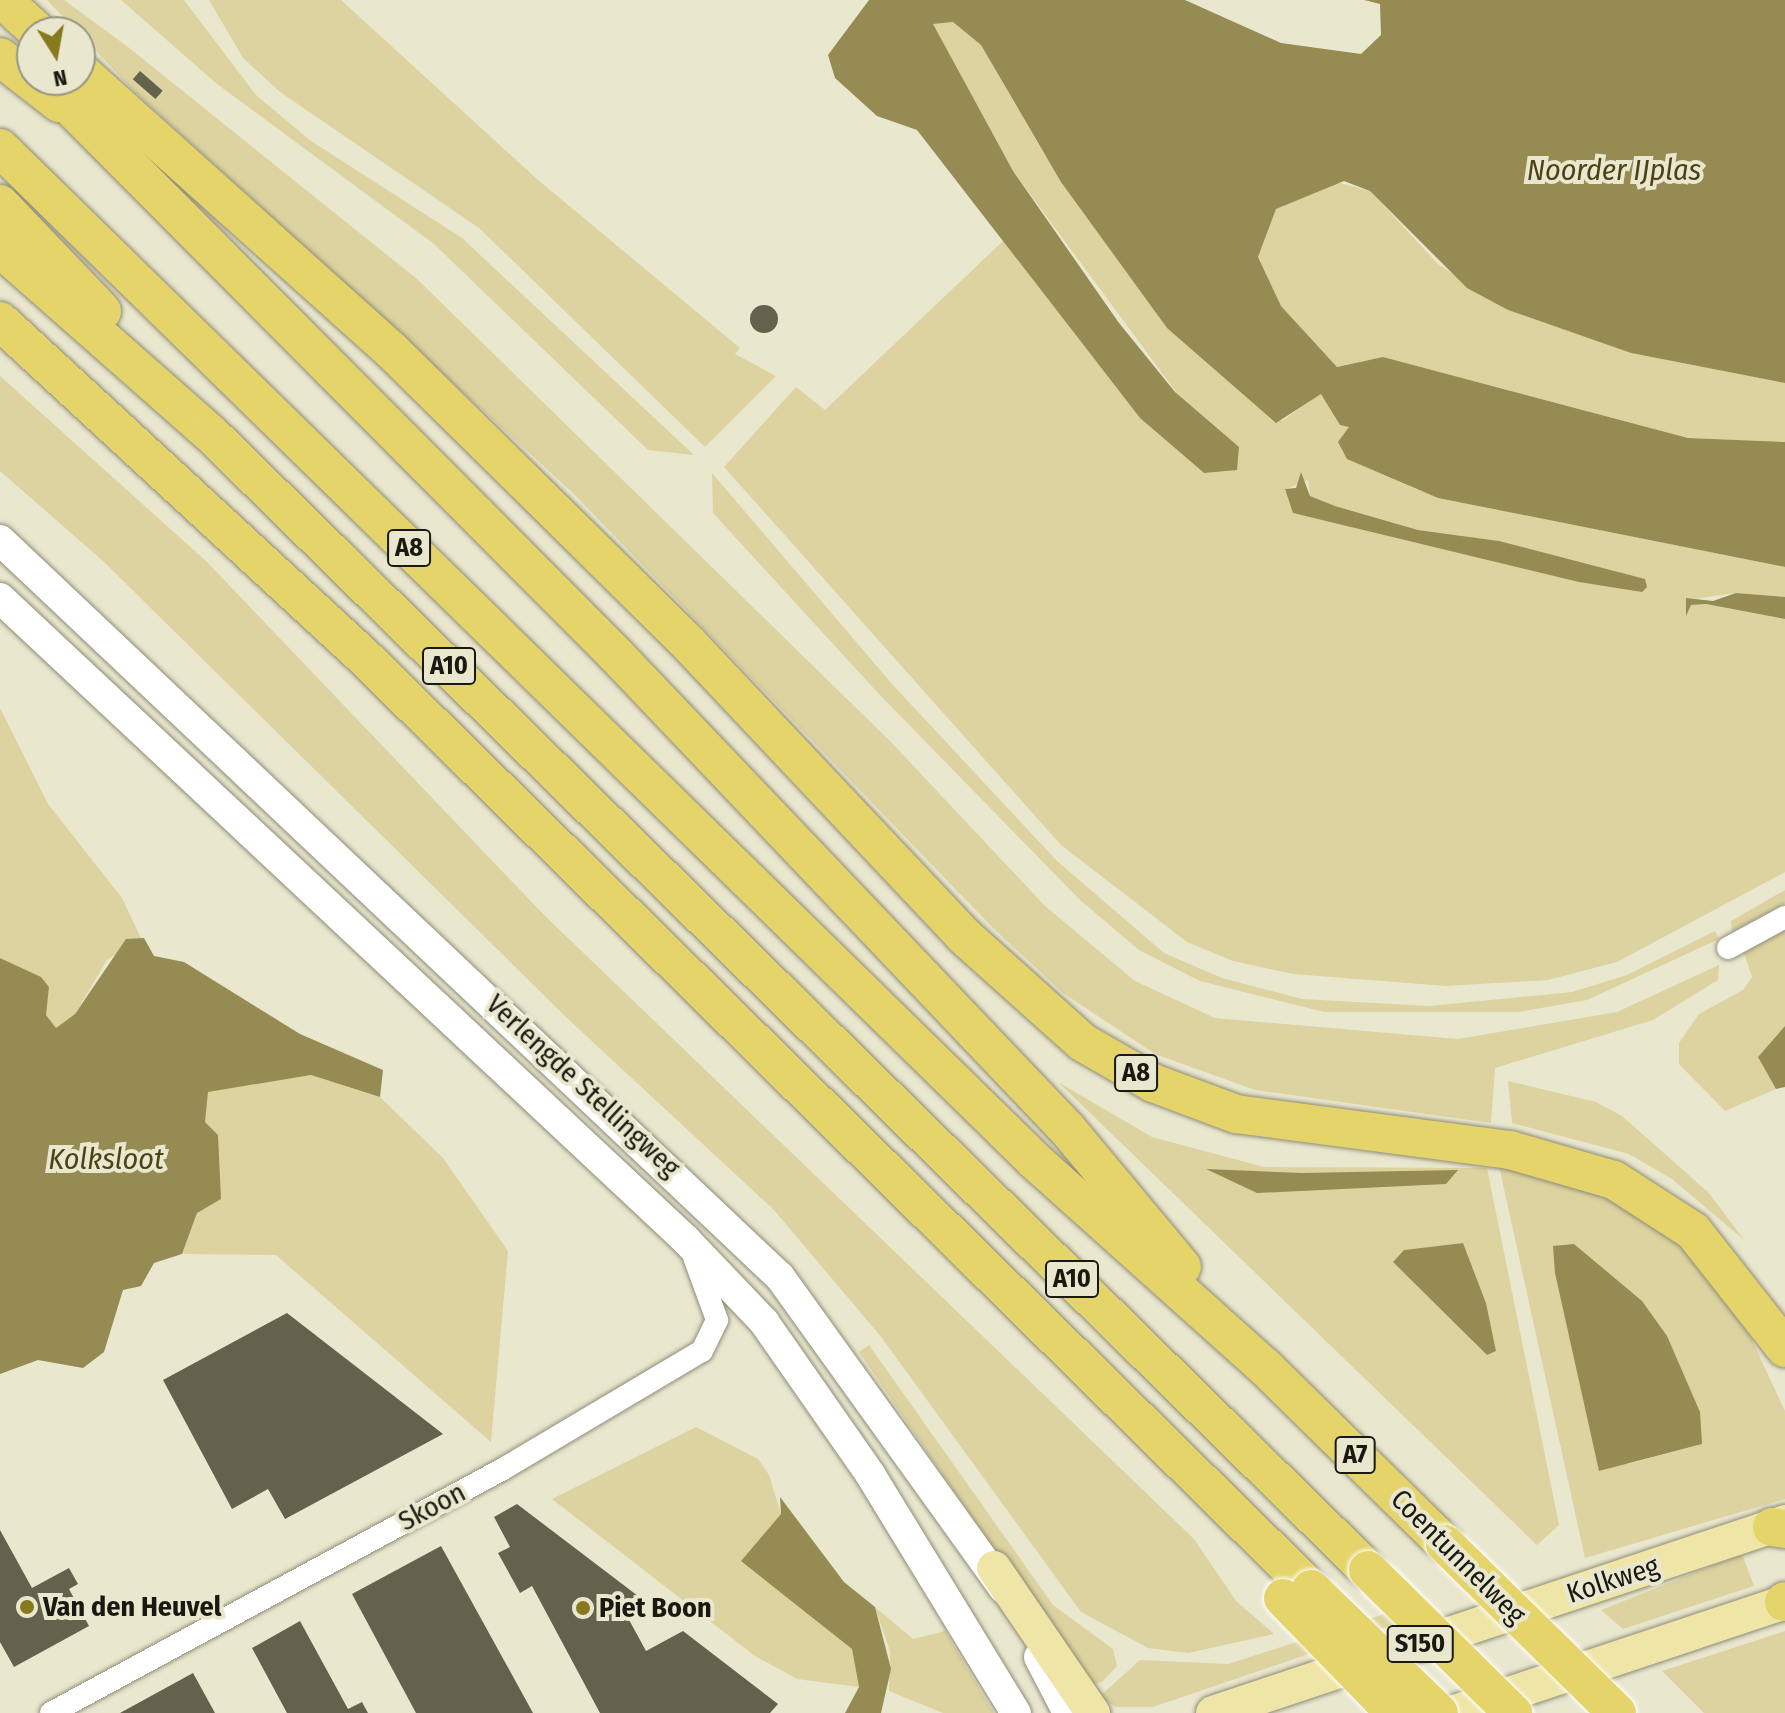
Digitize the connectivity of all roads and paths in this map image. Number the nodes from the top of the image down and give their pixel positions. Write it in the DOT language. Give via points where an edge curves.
graph roads {
  1 [pos="3,0"];
  2 [pos="20,16"];
  3 [pos="0,34"];
  4 [pos="16,51"];
  5 [pos="0,57"];
  6 [pos="96,85"];
  7 [pos="59,96"];
  8 [pos="80,119"];
  9 [pos="0,148"];
  10 [pos="0,204"];
  11 [pos="0,248"];
  12 [pos="0,321"];
  13 [pos="210,433"];
  14 [pos="0,540"];
  15 [pos="0,598"];
  16 [pos="1785,917"];
  17 [pos="1728,948"];
  18 [pos="686,1240"];
  19 [pos="1746,1292"];
  20 [pos="1785,1348"];
  21 [pos="1265,1367"];
  22 [pos="1785,1381"];
  23 [pos="1781,1526"];
  24 [pos="994,1568"];
  25 [pos="1297,1593"];
  26 [pos="1785,1602"];
  27 [pos="51,1713"];
  28 [pos="1016,1713"];
  29 [pos="1068,1713"];
  30 [pos="1093,1713"];
  31 [pos="1213,1713"];
  32 [pos="1395,1713"];
  33 [pos="1439,1713"];
  34 [pos="1452,1713"];
  35 [pos="1513,1713"];
  36 [pos="1617,1713"];
  1 -- 2 [label="highway"];
  3 -- 4 [label="highway"];
  5 -- 8 [label="highway"];
  6 -- 19 [label="highway, A8" via="391,350 690,645 964,936 1082,1042 1165,1089 1236,1114 1510,1150 1614,1180 1693,1231"];
  7 -- 8 [label="highway"];
  8 -- 21 [label="highway" via="499,533 914,966 1068,1130"];
  9 -- 21 [label="highway, A8" via="1034,1160"];
  10 -- 13 [label="highway, A10"];
  11 -- 13 [label="highway, A10"];
  12 -- 25 [label="highway" via="323,618 936,1219"];
  13 -- 35 [label="highway, A10, bridge"];
  14 -- 24 [label="main road, Verlengde Stellingweg" via="770,1266"];
  15 -- 18 [label="main road, Verlengde Stellingweg"];
  16 -- 17 [label="street"];
  18 -- 27 [label="street, Skoon" via="717,1320 702,1351 503,1469"];
  18 -- 28 [label="main road, Verlengde Stellingweg" via="782,1348 870,1474"];
  19 -- 20 [label="highway, A8"];
  19 -- 22 [label="highway, A8"];
  21 -- 36 [label="highway, Coentunnelweg / A7, bridge"];
  23 -- 31 [label="main road, Kolkweg / S150"];
  24 -- 29 [label="main road, Verlengde Stellingweg"];
  24 -- 30 [label="main road"];
  25 -- 32 [label="highway, bridge"];
  25 -- 33 [label="highway, bridge"];
  26 -- 34 [label="main road"];
}
